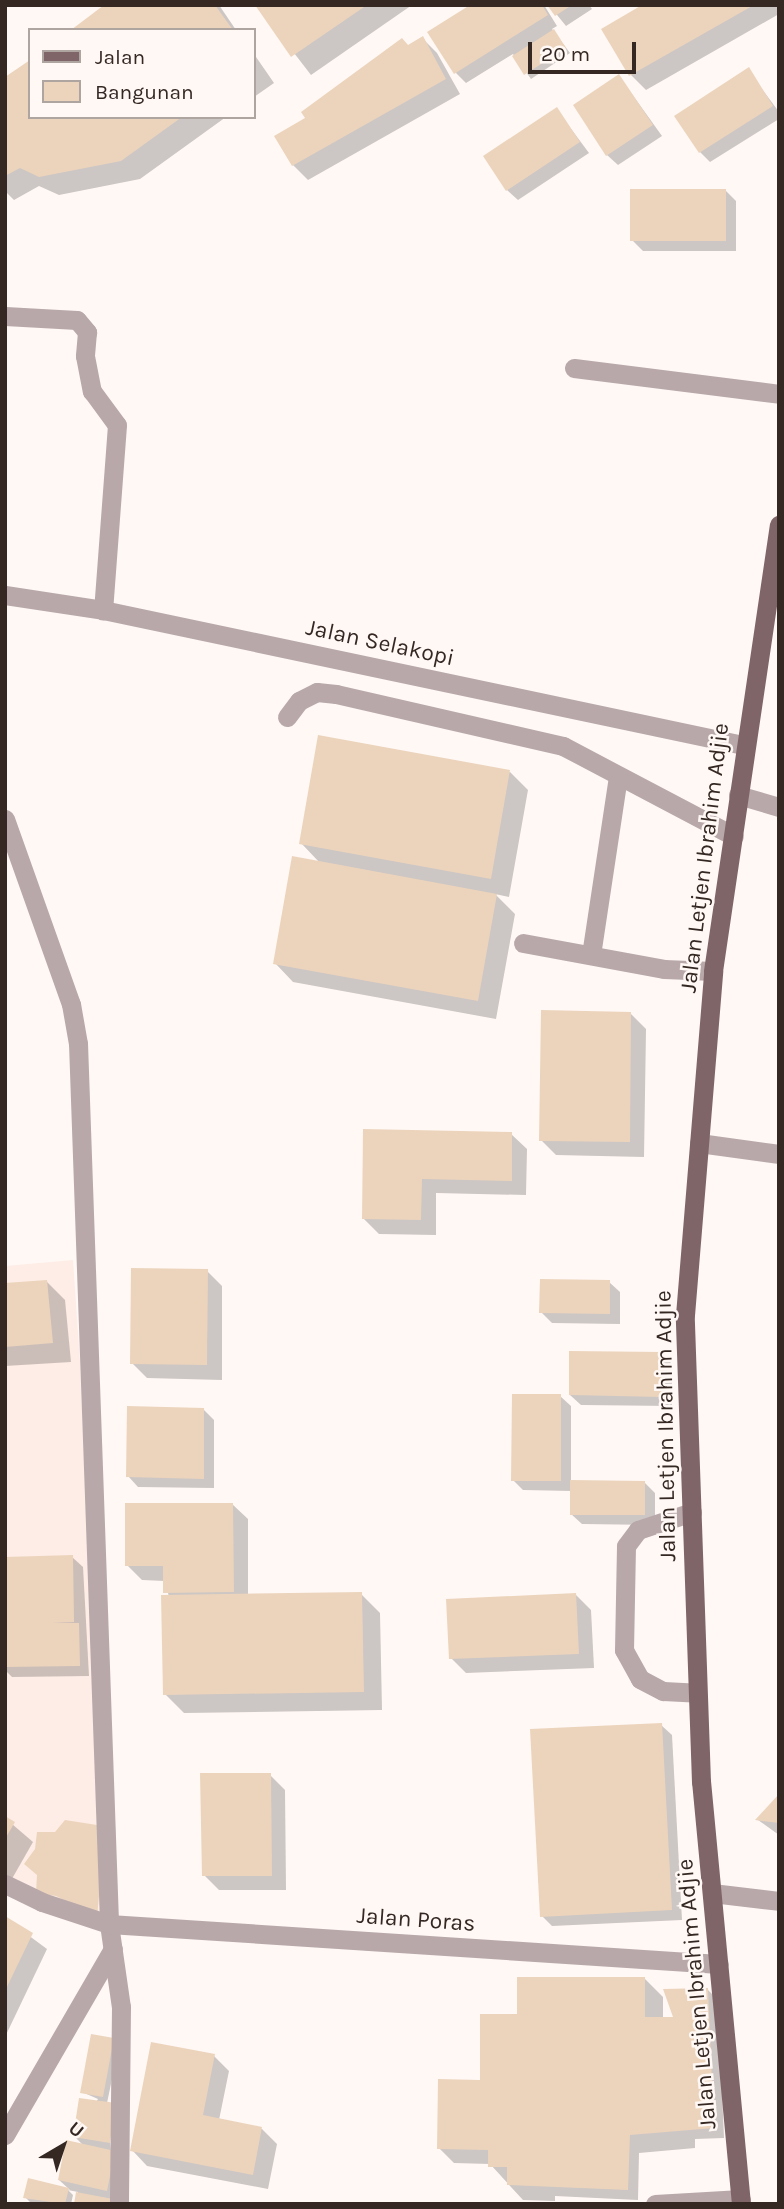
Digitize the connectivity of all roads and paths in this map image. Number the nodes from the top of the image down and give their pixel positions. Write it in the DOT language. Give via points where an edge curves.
graph roads {
  1 [pos="5,316"];
  2 [pos="573,368"];
  3 [pos="779,394"];
  4 [pos="779,526"];
  5 [pos="5,596"];
  6 [pos="103,610"];
  7 [pos="287,717"];
  8 [pos="743,746"];
  9 [pos="618,777"];
  10 [pos="738,795"];
  11 [pos="779,807"];
  12 [pos="5,819"];
  13 [pos="734,836"];
  14 [pos="523,943"];
  15 [pos="591,955"];
  16 [pos="713,971"];
  17 [pos="699,1143"];
  18 [pos="779,1154"];
  19 [pos="692,1512"];
  20 [pos="697,1693"];
  21 [pos="5,1884"];
  22 [pos="712,1893"];
  23 [pos="779,1901"];
  24 [pos="109,1924"];
  25 [pos="113,1949"];
  26 [pos="719,1964"];
  27 [pos="5,2135"];
  28 [pos="741,2201"];
  29 [pos="119,2204"];
  30 [pos="654,2204"];
  1 -- 6 [label="street" via="77,320 87,332 85,356 92,391 117,425"];
  2 -- 3 [label="street"];
  4 -- 8 [label="main road, Jalan Letjen Ibrahim Adjie"];
  5 -- 6 [label="street, Jalan Selakopi"];
  6 -- 8 [label="street, Jalan Selakopi"];
  7 -- 9 [label="street" via="299,701 317,692 337,694 563,746"];
  8 -- 10 [label="main road, Jalan Letjen Ibrahim Adjie"];
  9 -- 13 [label="street"];
  9 -- 15 [label="street"];
  10 -- 11 [label="street"];
  10 -- 13 [label="main road, Jalan Letjen Ibrahim Adjie"];
  12 -- 24 [label="street" via="71,1004 78,1043"];
  13 -- 16 [label="main road, Jalan Letjen Ibrahim Adjie"];
  14 -- 15 [label="street"];
  15 -- 16 [label="street" via="664,969"];
  16 -- 17 [label="main road, Jalan Letjen Ibrahim Adjie"];
  17 -- 18 [label="street"];
  17 -- 19 [label="main road, Jalan Letjen Ibrahim Adjie" via="685,1315"];
  19 -- 20 [label="main road, Jalan Letjen Ibrahim Adjie"];
  19 -- 20 [label="street" via="638,1530 626,1546 624,1650 640,1678 663,1691"];
  20 -- 22 [label="main road, Jalan Letjen Ibrahim Adjie"];
  21 -- 24 [label="street, Jalan Poras" via="42,1902"];
  22 -- 23 [label="street"];
  22 -- 26 [label="main road, Jalan Letjen Ibrahim Adjie"];
  24 -- 25 [label="street"];
  24 -- 26 [label="street, Jalan Poras"];
  25 -- 27 [label="street"];
  25 -- 29 [label="street" via="121,2007"];
  26 -- 28 [label="main road, Jalan Letjen Ibrahim Adjie"];
  28 -- 30 [label="street"];
}
